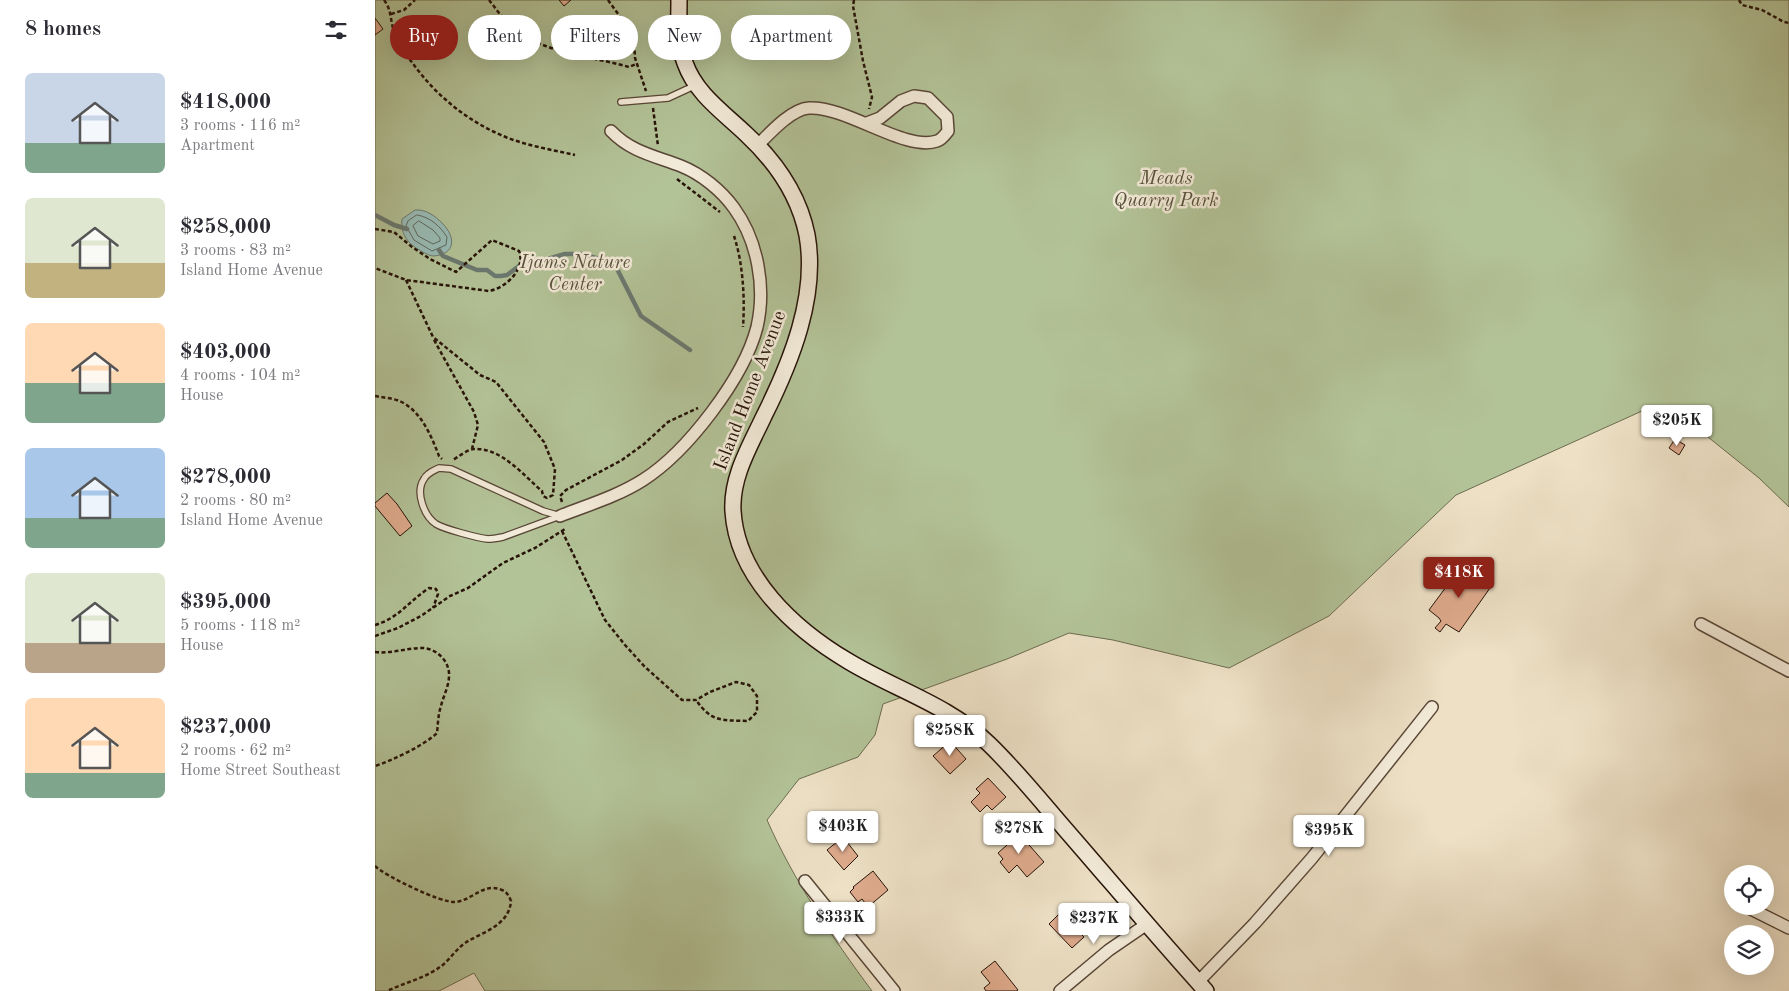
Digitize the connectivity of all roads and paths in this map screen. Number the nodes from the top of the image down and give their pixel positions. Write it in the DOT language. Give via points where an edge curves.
graph roads {
  1 [pos="384,0"];
  2 [pos="415,0"];
  3 [pos="489,0"];
  4 [pos="608,0"];
  5 [pos="679,0"];
  6 [pos="854,0"];
  7 [pos="1739,0"];
  8 [pos="391,14"];
  9 [pos="1789,23"];
  10 [pos="637,64"];
  11 [pos="696,84"];
  12 [pos="650,101"];
  13 [pos="621,102"];
  14 [pos="867,123"];
  15 [pos="611,131"];
  16 [pos="757,146"];
  17 [pos="575,156"];
  18 [pos="664,161"];
  19 [pos="677,178"];
  20 [pos="721,213"];
  21 [pos="375,229"];
  22 [pos="733,232"];
  23 [pos="375,268"];
  24 [pos="406,280"];
  25 [pos="741,335"];
  26 [pos="433,337"];
  27 [pos="375,396"];
  28 [pos="699,407"];
  29 [pos="472,449"];
  30 [pos="553,496"];
  31 [pos="560,496"];
  32 [pos="564,515"];
  33 [pos="562,531"];
  34 [pos="433,608"];
  35 [pos="1701,624"];
  36 [pos="375,625"];
  37 [pos="375,636"];
  38 [pos="375,652"];
  39 [pos="1789,671"];
  40 [pos="696,700"];
  41 [pos="1432,707"];
  42 [pos="375,766"];
  43 [pos="375,866"];
  44 [pos="805,880"];
  45 [pos="1763,915"];
  46 [pos="1147,924"];
  47 [pos="1789,928"];
  48 [pos="1201,987"];
  49 [pos="387,991"];
  50 [pos="894,991"];
  51 [pos="1060,991"];
  1 -- 8 [label="path"];
  2 -- 8 [label="path" via="404,10"];
  3 -- 10 [label="path" via="508,24 537,43 629,67"];
  4 -- 10 [label="path" via="634,39"];
  5 -- 11 [label="street, Island Home Avenue" via="681,50"];
  6 -- 14 [label="path" via="872,97"];
  7 -- 9 [label="path" via="1742,5 1763,10"];
  8 -- 17 [label="path" via="397,39 414,66 459,111 510,139"];
  10 -- 12 [label="path"];
  11 -- 12 [label="lane" via="669,98"];
  11 -- 16 [label="street, Island Home Avenue"];
  12 -- 13 [label="lane"];
  12 -- 18 [label="path" via="659,151"];
  14 -- 14 [label="street" via="893,136 921,143 938,141 948,132 947,117 928,98 913,96"];
  14 -- 16 [label="street" via="808,108 787,117"];
  15 -- 18 [label="street" via="630,147"];
  16 -- 46 [label="street, Island Home Avenue" via="781,174 797,204 807,234 809,265 805,302 793,346 736,482 733,502 735,529 746,560 766,591 789,616 822,643 847,661 942,710 985,740"];
  18 -- 32 [label="street" via="690,170 706,181 725,197 742,221 753,246 759,274 757,328 725,393 673,458 629,489"];
  19 -- 20 [label="path"];
  21 -- 24 [label="path" via="394,232 430,259 456,272 492,240 519,251 521,256 514,276 489,291"];
  22 -- 25 [label="path" via="742,284"];
  23 -- 24 [label="path"];
  24 -- 26 [label="path"];
  26 -- 29 [label="path" via="474,412 478,425"];
  26 -- 30 [label="path" via="480,375 496,382 544,442 555,469"];
  27 -- 29 [label="path" via="405,404 419,416 439,456 447,464"];
  28 -- 31 [label="path" via="675,418 622,460 565,490"];
  29 -- 30 [label="path" via="500,455 542,491 543,496"];
  30 -- 31 [label="path"];
  31 -- 32 [label="path"];
  32 -- 32 [label="lane" via="543,511 451,470 439,468 430,472 420,489 424,508 437,524 479,538 503,537"];
  32 -- 33 [label="path" via="570,520"];
  33 -- 34 [label="path" via="503,563"];
  33 -- 40 [label="path" via="605,620 620,639 682,700"];
  34 -- 36 [label="path" via="438,594 436,589 429,588 404,610"];
  34 -- 37 [label="path" via="398,628"];
  35 -- 39 [label="street"];
  38 -- 42 [label="path" via="426,648 441,656 449,674 437,733"];
  40 -- 40 [label="path" via="736,682 749,686 757,696 757,712 748,721 717,720"];
  41 -- 48 [label="street" via="1306,865"];
  43 -- 49 [label="path" via="417,890 448,902 482,889 495,888 505,892 511,901 508,913 499,923 467,942 441,967"];
  44 -- 50 [label="street"];
  45 -- 47 [label="street"];
  46 -- 48 [label="street, Island Home Avenue"];
  46 -- 51 [label="street" via="1109,950"];
}
